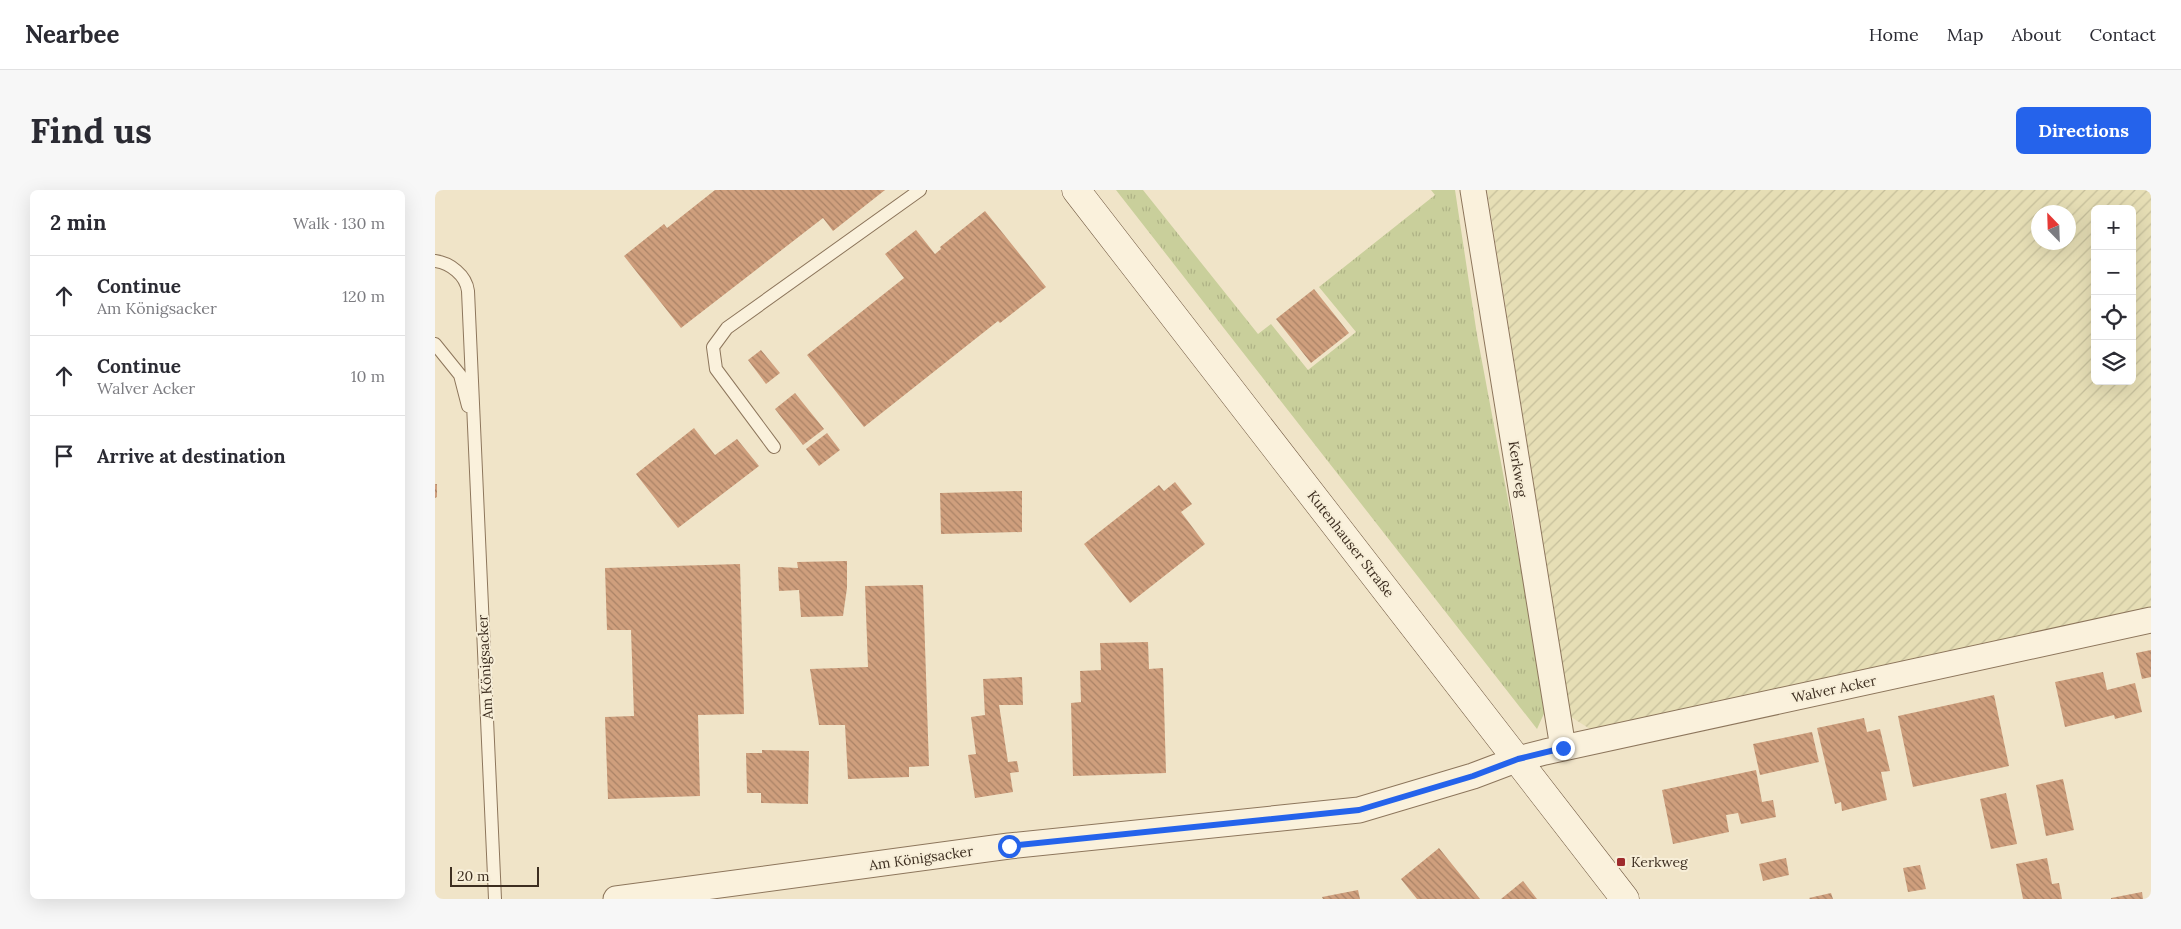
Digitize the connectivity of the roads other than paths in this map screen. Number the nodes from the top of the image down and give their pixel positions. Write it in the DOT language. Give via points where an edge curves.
graph roads {
  1 [pos="920,190"];
  2 [pos="1076,190"];
  3 [pos="1473,190"];
  4 [pos="435,261"];
  5 [pos="435,344"];
  6 [pos="475,435"];
  7 [pos="774,448"];
  8 [pos="2151,620"];
  9 [pos="1563,748"];
  10 [pos="1518,759"];
  11 [pos="495,899"];
  12 [pos="615,899"];
  13 [pos="1625,899"];
  1 -- 7 [label="lane" via="727,328 713,347 716,369"];
  2 -- 10 [label="street, Kutenhauser Straße"];
  3 -- 9 [label="street, Kerkweg"];
  4 -- 6 [label="lane, Am Königsacker" via="457,271 467,285"];
  5 -- 6 [label="lane, Am Königsacker" via="460,375"];
  6 -- 11 [label="lane, Am Königsacker"];
  8 -- 9 [label="street, Walver Acker"];
  9 -- 10 [label="street, Walver Acker"];
  10 -- 12 [label="street, Am Königsacker" via="1359,810 1009,846"];
  10 -- 13 [label="street, Kutenhauser Straße"];
}
